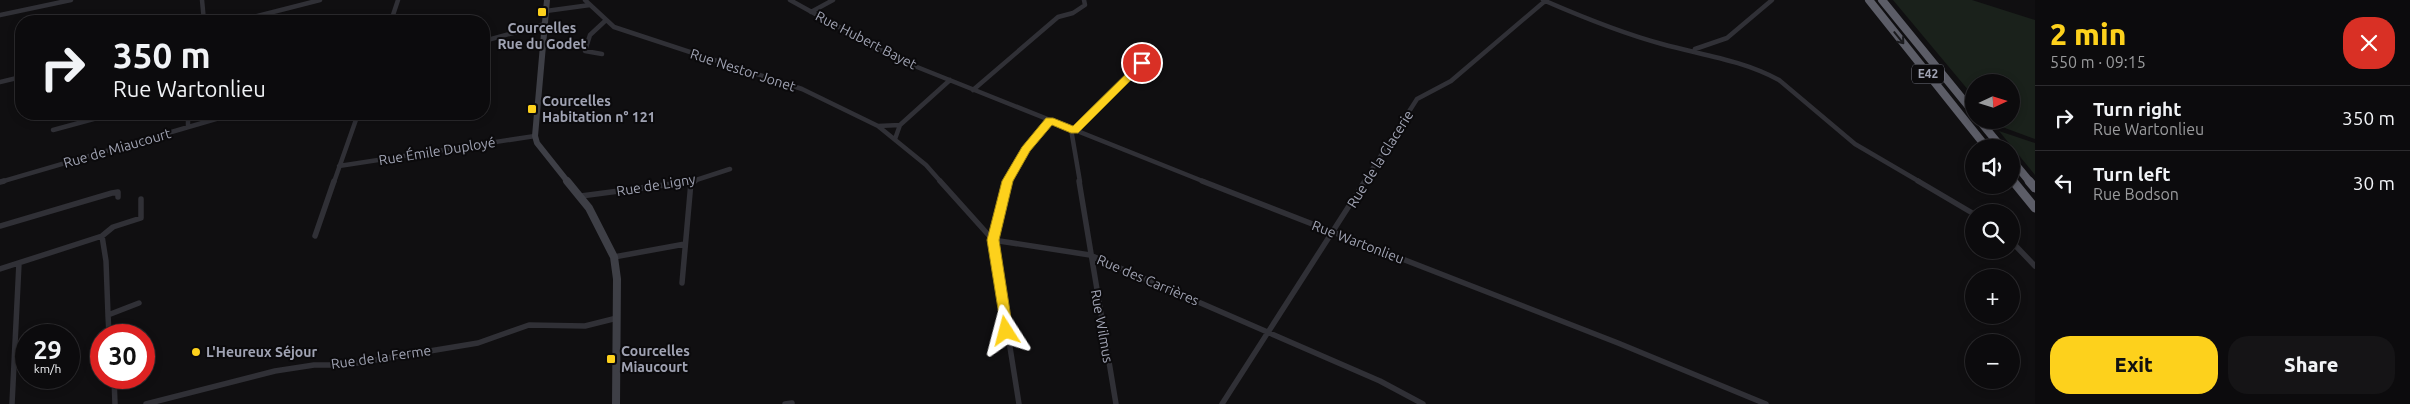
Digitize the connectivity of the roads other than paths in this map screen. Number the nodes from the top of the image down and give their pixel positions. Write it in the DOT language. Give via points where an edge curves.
graph roads {
  1 [pos="71,0"];
  2 [pos="202,0"];
  3 [pos="320,0"];
  4 [pos="398,0"];
  5 [pos="547,0"];
  6 [pos="585,0"];
  7 [pos="790,0"];
  8 [pos="833,0"];
  9 [pos="1084,0"];
  10 [pos="1544,0"];
  11 [pos="1772,0"];
  12 [pos="1869,0"];
  13 [pos="1882,0"];
  14 [pos="590,5"];
  15 [pos="546,11"];
  16 [pos="811,12"];
  17 [pos="0,15"];
  18 [pos="203,15"];
  19 [pos="261,15"];
  20 [pos="393,15"];
  21 [pos="606,21"];
  22 [pos="544,24"];
  23 [pos="490,39"];
  24 [pos="1695,50"];
  25 [pos="1153,52"];
  26 [pos="602,54"];
  27 [pos="15,78"];
  28 [pos="950,80"];
  29 [pos="0,82"];
  30 [pos="973,90"];
  31 [pos="1965,102"];
  32 [pos="87,120"];
  33 [pos="188,120"];
  34 [pos="209,120"];
  35 [pos="356,120"];
  36 [pos="1050,121"];
  37 [pos="900,124"];
  38 [pos="878,126"];
  39 [pos="188,127"];
  40 [pos="1986,129"];
  41 [pos="53,130"];
  42 [pos="1073,130"];
  43 [pos="535,136"];
  44 [pos="896,139"];
  45 [pos="1980,139"];
  46 [pos="1995,139"];
  47 [pos="340,166"];
  48 [pos="730,169"];
  49 [pos="2020,170"];
  50 [pos="0,182"];
  51 [pos="691,182"];
  52 [pos="2035,188"];
  53 [pos="2020,189"];
  54 [pos="581,196"];
  55 [pos="118,197"];
  56 [pos="141,199"];
  57 [pos="2035,208"];
  58 [pos="1965,209"];
  59 [pos="0,226"];
  60 [pos="1333,233"];
  61 [pos="102,236"];
  62 [pos="315,236"];
  63 [pos="993,240"];
  64 [pos="685,244"];
  65 [pos="2020,250"];
  66 [pos="1090,255"];
  67 [pos="614,257"];
  68 [pos="19,263"];
  69 [pos="2035,266"];
  70 [pos="0,269"];
  71 [pos="682,283"];
  72 [pos="139,303"];
  73 [pos="108,315"];
  74 [pos="617,318"];
  75 [pos="108,324"];
  76 [pos="1268,331"];
  77 [pos="114,389"];
  78 [pos="12,404"];
  79 [pos="115,404"];
  80 [pos="146,404"];
  81 [pos="616,404"];
  82 [pos="785,404"];
  83 [pos="792,404"];
  84 [pos="1019,404"];
  85 [pos="1116,404"];
  86 [pos="1222,404"];
  87 [pos="1423,404"];
  88 [pos="1766,404"];
  1 -- 17 [label="street"];
  2 -- 18 [label="street"];
  3 -- 19 [label="street"];
  4 -- 20 [label="street"];
  5 -- 15 [label="main road"];
  6 -- 14 [label="street, Rue Nestor Jonet"];
  7 -- 16 [label="street, Rue Hubert Bayet"];
  8 -- 16 [label="street, Rue Hubert Bayet"];
  9 -- 30 [label="street" via="1081,10 1058,18"];
  10 -- 24 [label="street" via="1632,36"];
  10 -- 60 [label="street, Rue de la Glacerie" via="1451,81 1417,99"];
  11 -- 24 [label="street" via="1727,38"];
  12 -- 45 [label="highway, E42, one-way"];
  13 -- 31 [label="highway, E42"];
  14 -- 15 [label="street"];
  14 -- 21 [label="street, Rue Nestor Jonet"];
  15 -- 22 [label="main road"];
  16 -- 28 [label="street, Rue Hubert Bayet" via="897,59"];
  21 -- 26 [label="street" via="590,35 585,51"];
  21 -- 38 [label="street, Rue Nestor Jonet" via="632,34 802,89"];
  22 -- 23 [label="street"];
  22 -- 43 [label="main road"];
  24 -- 58 [label="street" via="1746,63 1766,72 1854,144"];
  25 -- 42 [label="street"];
  27 -- 29 [label="street"];
  28 -- 30 [label="street, Rue Wartonlieu"];
  28 -- 37 [label="street"];
  30 -- 36 [label="street, Rue Wartonlieu"];
  32 -- 41 [label="street"];
  33 -- 39 [label="street"];
  34 -- 39 [label="street, Rue de Miaucourt"];
  35 -- 47 [label="street"];
  36 -- 42 [label="street, Rue Wartonlieu"];
  36 -- 63 [label="street" via="1026,150 1007,181"];
  37 -- 38 [label="street"];
  37 -- 44 [label="street"];
  38 -- 44 [label="street, Rue Nestor Jonet"];
  39 -- 50 [label="street, Rue de Miaucourt"];
  40 -- 46 [label="highway"];
  42 -- 60 [label="street, Rue Wartonlieu"];
  42 -- 66 [label="street, Rue Wilmus"];
  43 -- 47 [label="street, Rue Émile Duployé"];
  43 -- 54 [label="main road" via="537,143"];
  44 -- 63 [label="street" via="926,165"];
  47 -- 62 [label="street"];
  48 -- 51 [label="street, Rue de Ligny"];
  49 -- 52 [label="highway"];
  51 -- 54 [label="street, Rue de Ligny"];
  51 -- 64 [label="street"];
  53 -- 57 [label="highway"];
  54 -- 67 [label="main road"];
  55 -- 59 [label="street" via="118,192 112,193"];
  56 -- 61 [label="street" via="141,218 112,227"];
  60 -- 76 [label="street, Rue de la Glacerie"];
  60 -- 88 [label="street, Rue Wartonlieu"];
  61 -- 68 [label="street"];
  61 -- 73 [label="street"];
  63 -- 66 [label="street, Rue des Carrières"];
  63 -- 84 [label="street"];
  64 -- 67 [label="street"];
  64 -- 71 [label="street"];
  65 -- 69 [label="street"];
  66 -- 76 [label="street, Rue des Carrières"];
  66 -- 85 [label="street, Rue Wilmus"];
  67 -- 74 [label="main road"];
  68 -- 70 [label="street"];
  68 -- 78 [label="street"];
  72 -- 73 [label="street"];
  73 -- 75 [label="street"];
  74 -- 80 [label="street, Rue de la Ferme" via="585,326 529,325 478,343 345,365 314,365 275,371"];
  74 -- 81 [label="main road"];
  76 -- 86 [label="street, Rue de la Glacerie"];
  76 -- 87 [label="street, Rue des Carrières"];
  77 -- 79 [label="street"];
  82 -- 83 [label="street"];
}
